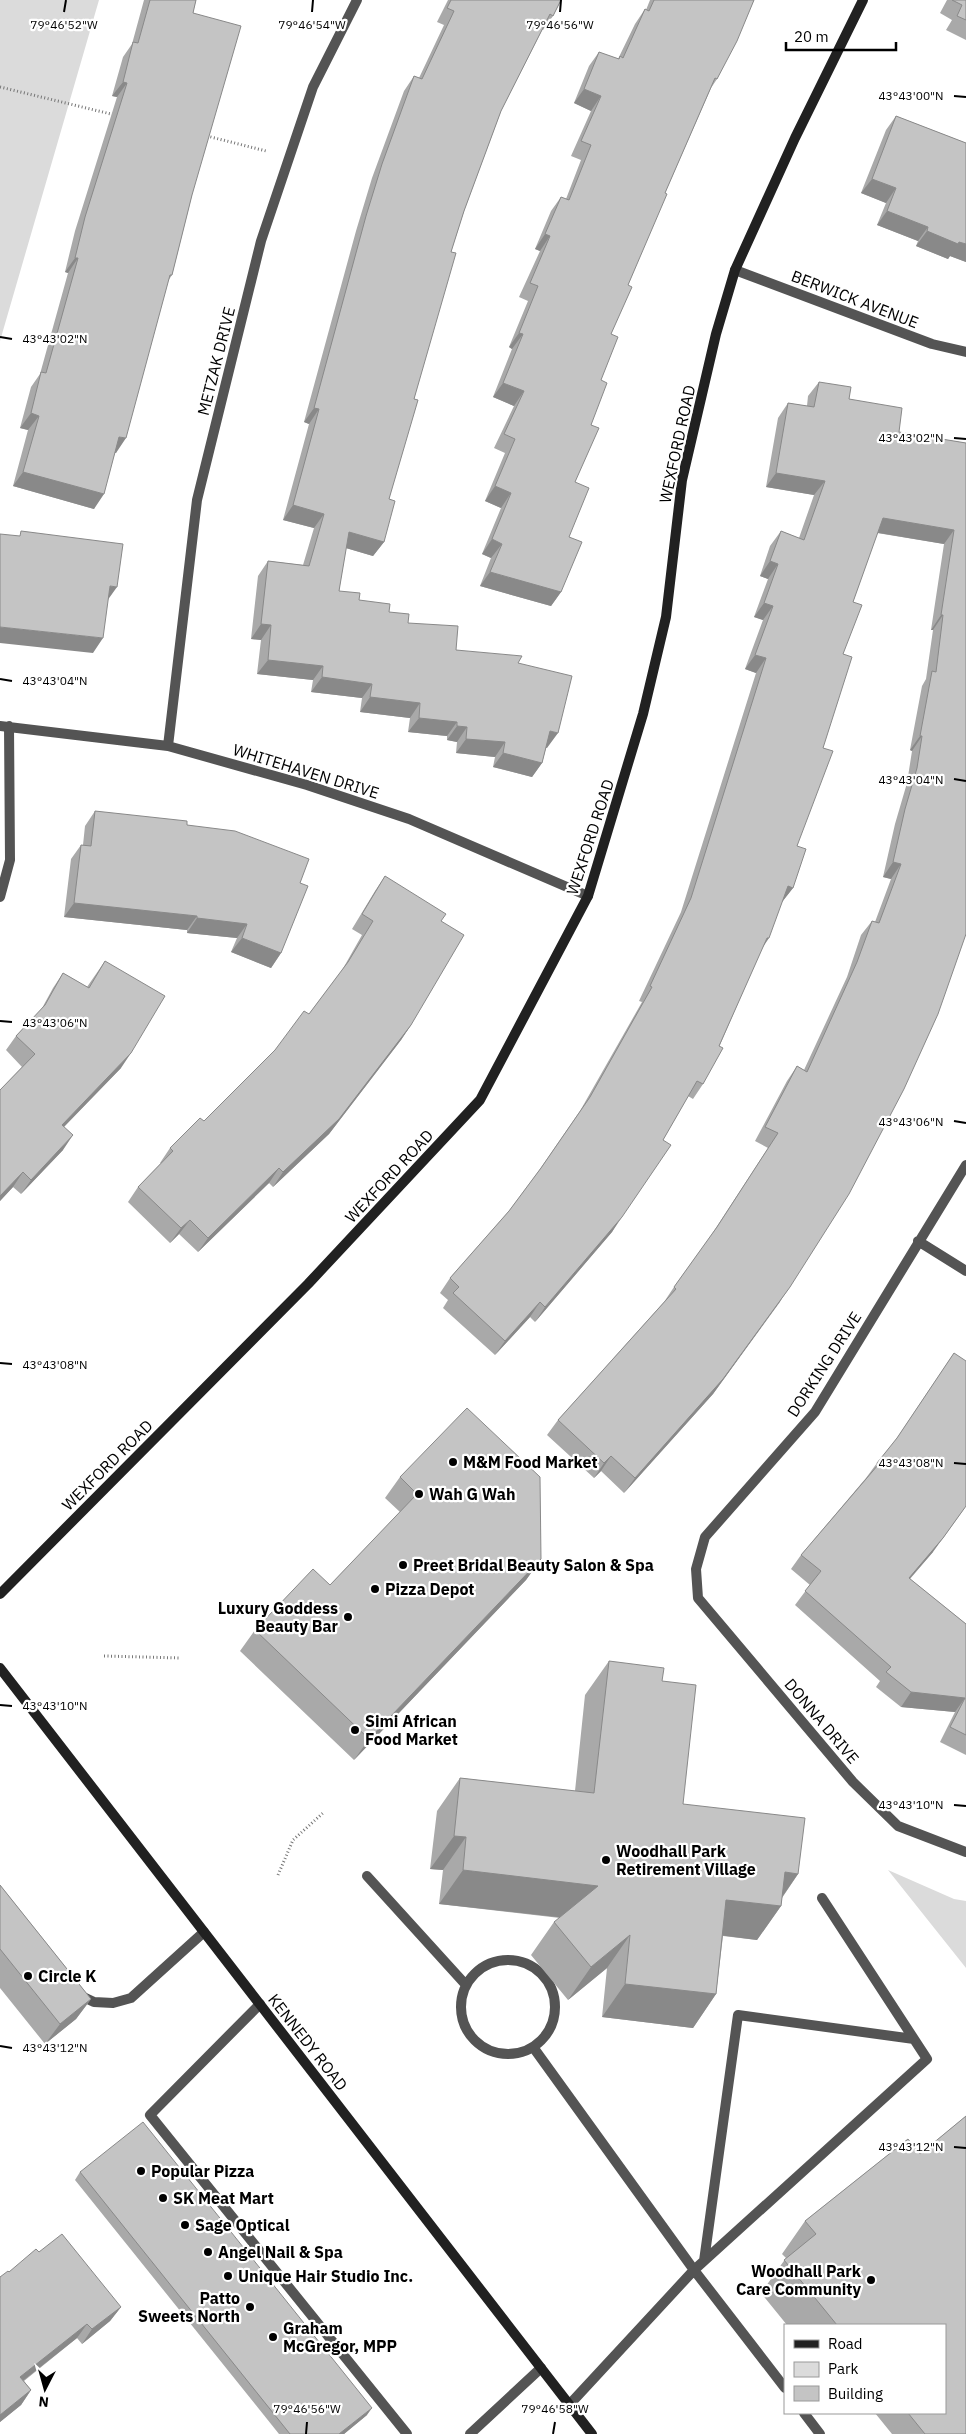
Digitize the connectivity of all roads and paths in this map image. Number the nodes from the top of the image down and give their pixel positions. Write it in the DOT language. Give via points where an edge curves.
graph roads {
  1 [pos="356,0"];
  2 [pos="863,0"];
  3 [pos="0,87"];
  4 [pos="125,117"];
  5 [pos="202,135"];
  6 [pos="289,156"];
  7 [pos="735,270"];
  8 [pos="966,352"];
  9 [pos="5,726"];
  10 [pos="168,746"];
  11 [pos="0,896"];
  12 [pos="588,896"];
  13 [pos="966,1165"];
  14 [pos="918,1241"];
  15 [pos="966,1271"];
  16 [pos="696,1569"];
  17 [pos="0,1594"];
  18 [pos="104,1656"];
  19 [pos="181,1658"];
  20 [pos="0,1668"];
  21 [pos="322,1813"];
  22 [pos="966,1852"];
  23 [pos="278,1875"];
  24 [pos="367,1876"];
  25 [pos="822,1898"];
  26 [pos="204,1932"];
  27 [pos="466,1985"];
  28 [pos="69,1988"];
  29 [pos="260,2004"];
  30 [pos="914,2039"];
  31 [pos="533,2047"];
  32 [pos="704,2261"];
  33 [pos="694,2270"];
  34 [pos="541,2368"];
  35 [pos="784,2387"];
  36 [pos="570,2404"];
  37 [pos="805,2414"];
  38 [pos="407,2434"];
  39 [pos="470,2434"];
  40 [pos="592,2434"];
  41 [pos="820,2434"];
  1 -- 6 [label="street, METZAK DRIVE" via="313,87"];
  2 -- 7 [label="street, WEXFORD ROAD"];
  3 -- 4 [label="path"];
  5 -- 6 [label="path"];
  6 -- 10 [label="street, METZAK DRIVE" via="262,241 197,500"];
  7 -- 8 [label="street, BERWICK AVENUE" via="932,344"];
  7 -- 12 [label="street, WEXFORD ROAD" via="716,334 682,480 666,617 646,704"];
  9 -- 10 [label="street, WHITEHAVEN DRIVE"];
  9 -- 11 [label="street" via="10,860"];
  10 -- 12 [label="street, WHITEHAVEN DRIVE" via="307,785 409,819"];
  12 -- 17 [label="street, WEXFORD ROAD" via="480,1100 308,1284"];
  13 -- 14 [label="street, DORKING DRIVE"];
  14 -- 15 [label="street"];
  14 -- 16 [label="street, DORKING DRIVE" via="814,1412 705,1537"];
  16 -- 22 [label="street, DONNA DRIVE" via="698,1598 853,1782 898,1826"];
  18 -- 19 [label="path"];
  20 -- 26 [label="street, KENNEDY ROAD"];
  21 -- 23 [label="path" via="293,1840"];
  24 -- 27 [label="street"];
  25 -- 30 [label="street"];
  26 -- 28 [label="street" via="131,1998 113,2003 94,2002"];
  26 -- 29 [label="street, KENNEDY ROAD"];
  27 -- 31 [label="street" via="461,1998 461,2013 465,2028 474,2040 487,2050 502,2054 517,2054"];
  27 -- 31 [label="street" via="475,1973 503,1960 518,1961 546,1979 553,1993 555,2009 552,2024"];
  29 -- 34 [label="street, KENNEDY ROAD"];
  29 -- 38 [label="street" via="150,2115"];
  30 -- 32 [label="street" via="927,2059"];
  30 -- 32 [label="street" via="738,2015"];
  31 -- 33 [label="street"];
  32 -- 33 [label="street"];
  33 -- 35 [label="street"];
  33 -- 36 [label="street"];
  34 -- 36 [label="street, KENNEDY ROAD"];
  34 -- 39 [label="street"];
  36 -- 40 [label="street, KENNEDY ROAD"];
  37 -- 41 [label="street"];
}
